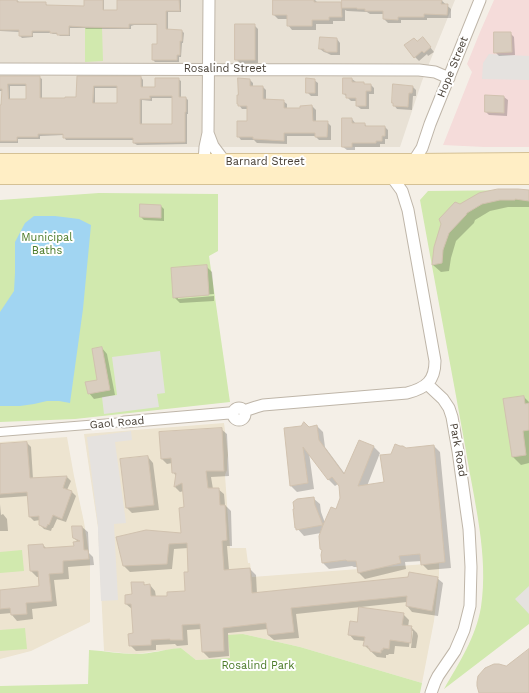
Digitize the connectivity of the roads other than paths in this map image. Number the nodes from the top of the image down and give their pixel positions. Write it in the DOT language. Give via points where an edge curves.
graph roads {
  1 [pos="209,0"];
  2 [pos="480,0"];
  3 [pos="0,69"];
  4 [pos="208,69"];
  5 [pos="449,78"];
  6 [pos="208,133"];
  7 [pos="427,134"];
  8 [pos="529,161"];
  9 [pos="0,162"];
  10 [pos="204,162"];
  11 [pos="225,162"];
  12 [pos="437,162"];
  13 [pos="0,166"];
  14 [pos="410,169"];
  15 [pos="0,176"];
  16 [pos="78,176"];
  17 [pos="300,176"];
  18 [pos="391,176"];
  19 [pos="529,176"];
  20 [pos="408,210"];
  21 [pos="427,384"];
  22 [pos="124,422"];
  23 [pos="0,432"];
  24 [pos="431,693"];
  1 -- 4 [label="street"];
  2 -- 5 [label="street, Hope Street"];
  3 -- 4 [label="street, Rosalind Street"];
  4 -- 5 [label="street, Rosalind Street" via="419,70"];
  4 -- 6 [label="street"];
  5 -- 7 [label="street, Hope Street"];
  6 -- 10 [label="street"];
  6 -- 11 [label="street" via="212,146"];
  7 -- 12 [label="street, Hope Street" via="427,148"];
  7 -- 14 [label="street, Hope Street"];
  8 -- 12 [label="main road, Barnard Street"];
  9 -- 10 [label="main road, Barnard Street"];
  10 -- 11 [label="main road, Barnard Street"];
  10 -- 17 [label="main road" via="204,166 210,170 274,171"];
  11 -- 14 [label="main road, Barnard Street" via="312,162"];
  12 -- 14 [label="main road, Barnard Street"];
  13 -- 16 [label="main road" via="69,168"];
  14 -- 18 [label="main road, Barnard Street"];
  14 -- 19 [label="main road, Barnard Street"];
  14 -- 20 [label="street"];
  15 -- 16 [label="main road, Barnard Street"];
  16 -- 17 [label="main road, Barnard Street"];
  17 -- 18 [label="main road, Barnard Street"];
  18 -- 20 [label="street" via="402,191"];
  20 -- 21 [label="street" via="435,361 434,375"];
  21 -- 22 [label="street, Gaol Road" via="420,389 407,392 263,405 239,412"];
  21 -- 24 [label="street, Park Road" via="443,399 452,417 469,529 471,567 470,606 464,630 455,651 434,682"];
  22 -- 23 [label="street, Gaol Road"];
}
